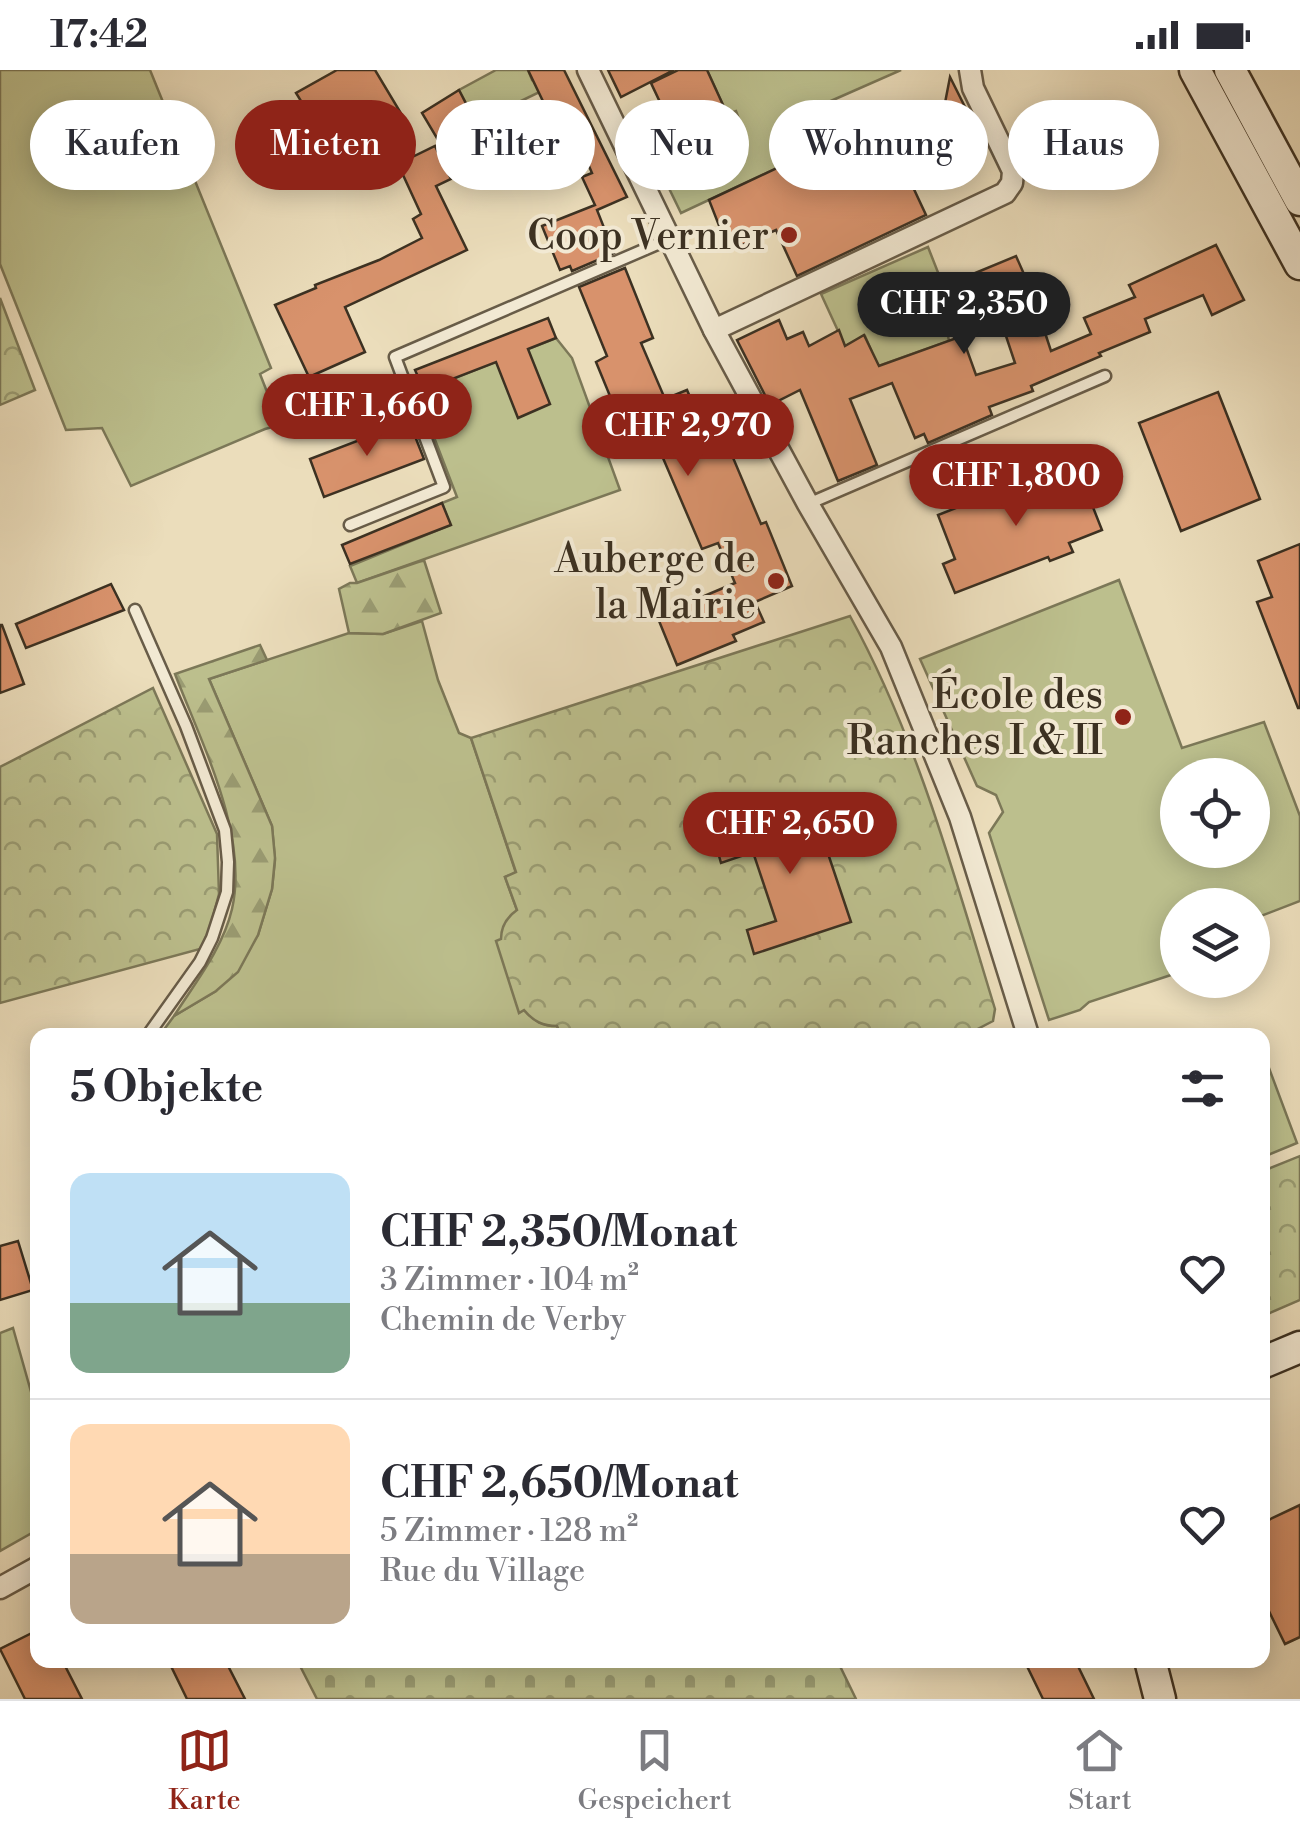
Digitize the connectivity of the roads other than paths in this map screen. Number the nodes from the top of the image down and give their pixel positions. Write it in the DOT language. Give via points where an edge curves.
graph roads {
  1 [pos="588,70"];
  2 [pos="970,70"];
  3 [pos="1195,70"];
  4 [pos="1230,70"];
  5 [pos="1300,200"];
  6 [pos="669,239"];
  7 [pos="1300,264"];
  8 [pos="714,330"];
  9 [pos="1105,376"];
  10 [pos="808,504"];
  11 [pos="350,524"];
  12 [pos="135,610"];
  13 [pos="153,1028"];
  14 [pos="1019,1028"];
  15 [pos="1300,1347"];
  16 [pos="1270,1360"];
  17 [pos="30,1571"];
  18 [pos="0,1588"];
  19 [pos="1152,1668"];
  20 [pos="1160,1699"];
  1 -- 6 [label="street"];
  2 -- 8 [label="street" via="1013,171 1005,192"];
  3 -- 7 [label="main road"];
  4 -- 5 [label="main road"];
  6 -- 8 [label="street"];
  6 -- 11 [label="lane" via="395,358 444,487"];
  8 -- 10 [label="street"];
  9 -- 10 [label="lane"];
  10 -- 14 [label="street" via="891,647 960,817"];
  12 -- 13 [label="lane" via="225,830 228,862 228,892 212,938"];
  15 -- 16 [label="main road"];
  17 -- 18 [label="street"];
  19 -- 20 [label="main road"];
}
